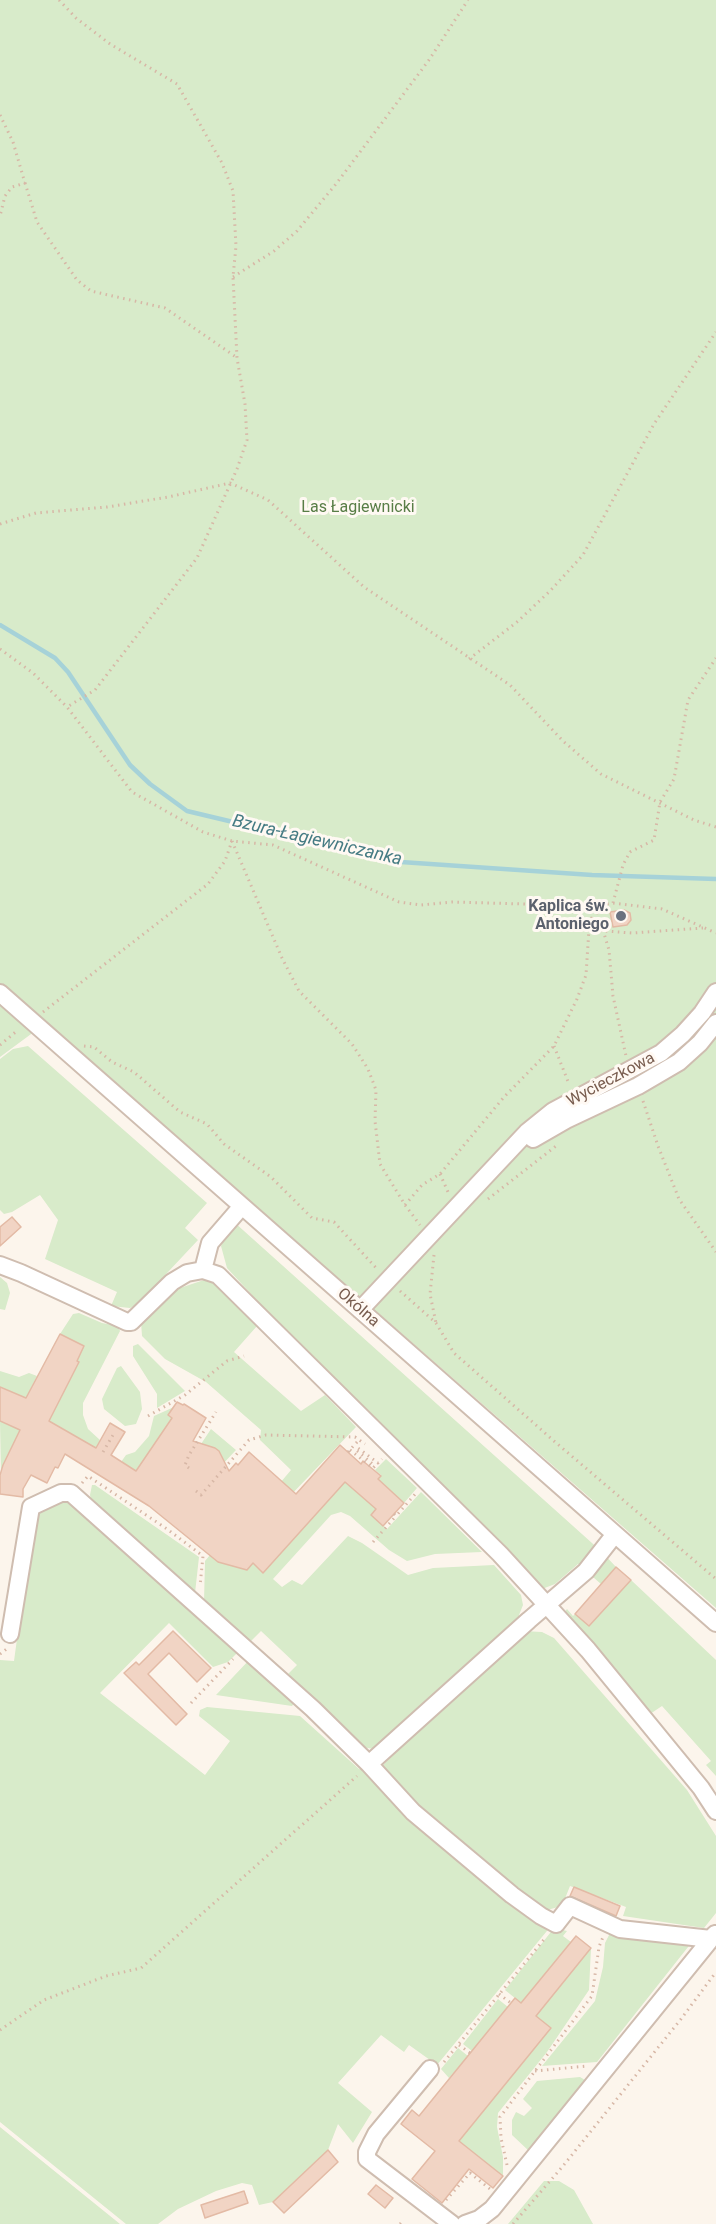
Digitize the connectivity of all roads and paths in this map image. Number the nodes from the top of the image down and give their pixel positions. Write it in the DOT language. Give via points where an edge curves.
graph roads {
  1 [pos="60,0"];
  2 [pos="468,0"];
  3 [pos="0,115"];
  4 [pos="25,183"];
  5 [pos="0,216"];
  6 [pos="232,277"];
  7 [pos="716,332"];
  8 [pos="237,358"];
  9 [pos="230,483"];
  10 [pos="0,524"];
  11 [pos="0,649"];
  12 [pos="716,658"];
  13 [pos="469,659"];
  14 [pos="67,707"];
  15 [pos="660,802"];
  16 [pos="716,827"];
  17 [pos="232,841"];
  18 [pos="613,903"];
  19 [pos="595,906"];
  20 [pos="552,927"];
  21 [pos="704,927"];
  22 [pos="589,929"];
  23 [pos="603,930"];
  24 [pos="716,933"];
  25 [pos="716,992"];
  26 [pos="0,993"];
  27 [pos="32,1020"];
  28 [pos="716,1023"];
  29 [pos="75,1044"];
  30 [pos="0,1045"];
  31 [pos="554,1046"];
  32 [pos="633,1068"];
  33 [pos="572,1089"];
  34 [pos="640,1093"];
  35 [pos="634,1103"];
  36 [pos="561,1142"];
  37 [pos="500,1161"];
  38 [pos="483,1203"];
  39 [pos="405,1205"];
  40 [pos="242,1206"];
  41 [pos="423,1230"];
  42 [pos="435,1249"];
  43 [pos="716,1252"];
  44 [pos="0,1265"];
  45 [pos="203,1270"];
  46 [pos="388,1279"];
  47 [pos="360,1310"];
  48 [pos="436,1323"];
  49 [pos="244,1356"];
  50 [pos="216,1412"];
  51 [pos="148,1416"];
  52 [pos="113,1435"];
  53 [pos="358,1440"];
  54 [pos="367,1446"];
  55 [pos="103,1452"];
  56 [pos="385,1456"];
  57 [pos="189,1468"];
  58 [pos="421,1489"];
  59 [pos="196,1491"];
  60 [pos="71,1493"];
  61 [pos="615,1534"];
  62 [pos="373,1542"];
  63 [pos="716,1579"];
  64 [pos="546,1605"];
  65 [pos="199,1606"];
  66 [pos="716,1623"];
  67 [pos="10,1634"];
  68 [pos="231,1662"];
  69 [pos="191,1703"];
  70 [pos="369,1764"];
  71 [pos="716,1811"];
  72 [pos="556,1923"];
  73 [pos="608,1924"];
  74 [pos="713,1936"];
  75 [pos="716,1972"];
  76 [pos="499,1994"];
  77 [pos="511,2003"];
  78 [pos="0,2030"];
  79 [pos="459,2045"];
  80 [pos="470,2053"];
  81 [pos="430,2068"];
  82 [pos="507,2174"];
  83 [pos="495,2193"];
  84 [pos="441,2206"];
  85 [pos="452,2224"];
  86 [pos="465,2224"];
  87 [pos="513,2224"];
  1 -- 6 [label="path" via="110,44 177,84 222,163 233,191 236,246"];
  2 -- 6 [label="path" via="429,60 297,231 274,251"];
  3 -- 4 [label="path"];
  4 -- 5 [label="path" via="5,196"];
  4 -- 8 [label="path" via="37,222 77,280 91,291 165,308"];
  6 -- 8 [label="path"];
  7 -- 13 [label="path" via="654,424 583,555 525,614"];
  8 -- 9 [label="path" via="247,440"];
  9 -- 10 [label="path" via="107,507 36,513"];
  9 -- 13 [label="path" via="267,500 364,587"];
  9 -- 14 [label="path" via="196,558 95,690"];
  11 -- 14 [label="path"];
  12 -- 15 [label="path" via="688,700 674,778"];
  13 -- 15 [label="path" via="510,686 601,774"];
  14 -- 17 [label="path" via="132,792 203,832"];
  15 -- 16 [label="path"];
  15 -- 18 [label="path" via="654,840 630,852"];
  17 -- 19 [label="path" via="273,845 399,902"];
  17 -- 27 [label="path" via="225,861 208,884"];
  17 -- 39 [label="path" via="299,991 352,1044 369,1069 376,1090 375,1121 381,1164"];
  18 -- 19 [label="path"];
  18 -- 21 [label="path" via="662,909"];
  19 -- 22 [label="path"];
  19 -- 23 [label="path"];
  20 -- 22 [label="path"];
  21 -- 23 [label="path" via="632,933"];
  21 -- 24 [label="path"];
  22 -- 23 [label="path"];
  22 -- 31 [label="path" via="586,975"];
  23 -- 32 [label="path" via="627,1061"];
  25 -- 32 [label="street, Wycieczkowa" via="683,1034 661,1053"];
  26 -- 27 [label="street, Okólna"];
  27 -- 30 [label="path"];
  27 -- 40 [label="street, Okólna"];
  28 -- 34 [label="street, Wycieczkowa" via="700,1043"];
  29 -- 46 [label="path" via="94,1047 112,1062 134,1072 180,1112 207,1124 224,1144 271,1178 312,1218 334,1222"];
  31 -- 33 [label="path"];
  31 -- 39 [label="path" via="504,1097 440,1174 422,1185"];
  32 -- 37 [label="street, Wycieczkowa" via="553,1112"];
  34 -- 35 [label="path"];
  34 -- 37 [label="street, Wycieczkowa" via="566,1120"];
  34 -- 43 [label="path" via="679,1199"];
  36 -- 38 [label="path"];
  37 -- 46 [label="street, Wycieczkowa"];
  39 -- 41 [label="path"];
  40 -- 45 [label="street" via="210,1243"];
  40 -- 47 [label="street, Okólna"];
  42 -- 48 [label="path" via="430,1294"];
  44 -- 45 [label="street" via="127,1322 172,1282"];
  45 -- 64 [label="street" via="218,1275 235,1291 476,1529"];
  46 -- 47 [label="street, Wycieczkowa"];
  46 -- 48 [label="path"];
  47 -- 61 [label="street, Okólna"];
  48 -- 63 [label="path" via="454,1353"];
  49 -- 51 [label="path" via="227,1360 185,1395"];
  50 -- 57 [label="path" via="189,1455 185,1465"];
  52 -- 55 [label="path"];
  53 -- 54 [label="path"];
  53 -- 56 [label="path" via="349,1451 373,1468 356,1450 378,1463"];
  53 -- 59 [label="path" via="266,1435 249,1440 201,1495"];
  58 -- 62 [label="path"];
  60 -- 65 [label="street"];
  60 -- 65 [label="path" via="88,1476 203,1556"];
  60 -- 67 [label="street" via="61,1493 31,1507"];
  61 -- 64 [label="street" via="586,1571"];
  61 -- 66 [label="street, Okólna"];
  64 -- 70 [label="street"];
  64 -- 71 [label="street" via="588,1650"];
  65 -- 70 [label="street"];
  68 -- 69 [label="path"];
  70 -- 72 [label="street" via="413,1812 512,1895"];
  70 -- 78 [label="path" via="141,1968 106,1976 44,2000"];
  72 -- 73 [label="street" via="570,1906"];
  72 -- 76 [label="path"];
  73 -- 74 [label="street" via="620,1929"];
  73 -- 82 [label="path" via="599,1947 592,1996 500,2117"];
  74 -- 86 [label="street" via="492,2209 479,2220"];
  75 -- 87 [label="path"];
  76 -- 77 [label="path"];
  76 -- 79 [label="path"];
  79 -- 80 [label="path"];
  79 -- 81 [label="path" via="439,2067"];
  81 -- 85 [label="street" via="376,2134 367,2159"];
  83 -- 84 [label="path" via="470,2173"];
}
